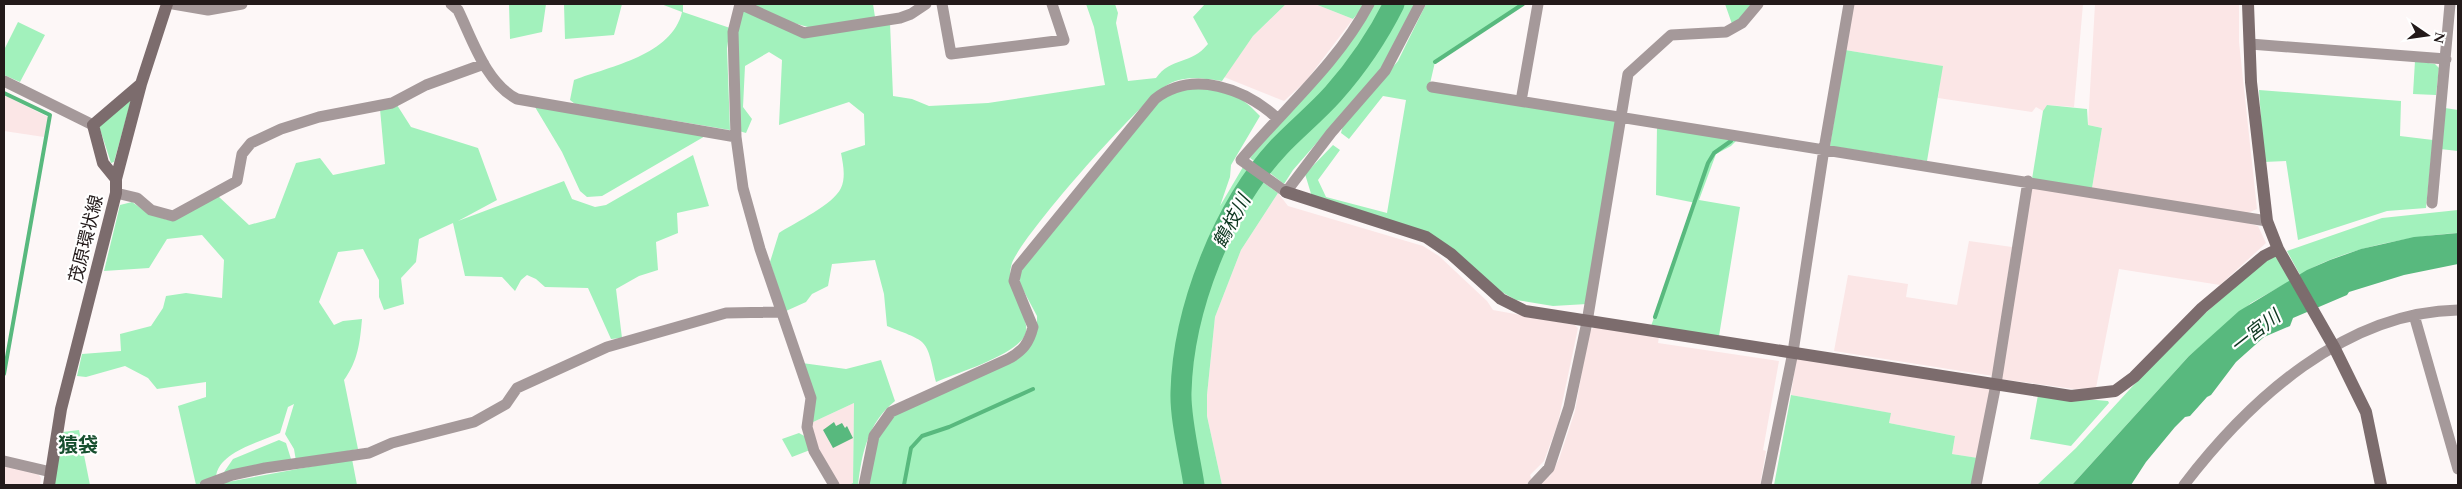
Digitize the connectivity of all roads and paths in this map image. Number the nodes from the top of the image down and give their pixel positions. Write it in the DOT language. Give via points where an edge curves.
graph roads {
  1 [pos="167,4"];
  2 [pos="173,4"];
  3 [pos="242,4"];
  4 [pos="451,4"];
  5 [pos="740,4"];
  6 [pos="926,4"];
  7 [pos="942,4"];
  8 [pos="1052,4"];
  9 [pos="1370,4"];
  10 [pos="1420,4"];
  11 [pos="1538,4"];
  12 [pos="1758,4"];
  13 [pos="1849,4"];
  14 [pos="2248,4"];
  15 [pos="2450,4"];
  16 [pos="2250,44"];
  17 [pos="2446,60"];
  18 [pos="484,64"];
  19 [pos="4,81"];
  20 [pos="142,84"];
  21 [pos="1432,87"];
  22 [pos="1521,101"];
  23 [pos="1620,116"];
  24 [pos="1277,118"];
  25 [pos="92,125"];
  26 [pos="736,137"];
  27 [pos="1824,149"];
  28 [pos="116,179"];
  29 [pos="2028,181"];
  30 [pos="1284,190"];
  31 [pos="116,193"];
  32 [pos="2432,203"];
  33 [pos="2266,221"];
  34 [pos="2278,249"];
  35 [pos="2458,310"];
  36 [pos="781,312"];
  37 [pos="2414,316"];
  38 [pos="1587,322"];
  39 [pos="2334,347"];
  40 [pos="1793,352"];
  41 [pos="1996,384"];
  42 [pos="4,461"];
  43 [pos="2458,469"];
  44 [pos="51,472"];
  45 [pos="49,485"];
  46 [pos="205,485"];
  47 [pos="834,485"];
  48 [pos="864,485"];
  49 [pos="1533,485"];
  50 [pos="1766,485"];
  51 [pos="1976,485"];
  52 [pos="2184,485"];
  53 [pos="2381,485"];
  1 -- 20 [label="street, 茂原環状線"];
  2 -- 3 [label="street" via="208,10"];
  4 -- 18 [label="street" via="458,10"];
  5 -- 6 [label="street" via="804,33 900,18"];
  5 -- 26 [label="street" via="732,32"];
  7 -- 8 [label="street" via="951,54 1064,40"];
  9 -- 24 [label="street" via="1324,71"];
  10 -- 30 [label="street" via="1385,71"];
  11 -- 22 [label="street"];
  12 -- 23 [label="street" via="1742,23 1726,32 1671,35 1628,74"];
  13 -- 27 [label="street"];
  14 -- 16 [label="street"];
  15 -- 17 [label="street"];
  16 -- 17 [label="street"];
  16 -- 33 [label="street"];
  17 -- 32 [label="street"];
  18 -- 26 [label="street" via="504,93 517,99"];
  18 -- 31 [label="street" via="426,85 392,103 319,118 281,129 251,143 242,154 237,181 173,216 151,210 137,198"];
  19 -- 25 [label="street"];
  20 -- 25 [label="street"];
  20 -- 28 [label="street, 茂原環状線"];
  21 -- 22 [label="street"];
  22 -- 23 [label="street"];
  23 -- 27 [label="street"];
  23 -- 38 [label="street"];
  24 -- 30 [label="street" via="1242,160"];
  24 -- 48 [label="street" via="1246,95 1216,85 1184,86 1165,91 1155,99 1017,268 1014,281 1033,327 1026,346 1018,354 891,412 874,436"];
  25 -- 28 [label="street" via="103,163"];
  26 -- 36 [label="street" via="743,188"];
  27 -- 29 [label="street"];
  27 -- 40 [label="street"];
  28 -- 31 [label="street, 茂原環状線"];
  29 -- 33 [label="street"];
  29 -- 41 [label="street"];
  30 -- 38 [label="street" via="1426,237 1451,254 1501,299 1525,311"];
  31 -- 44 [label="street, 茂原環状線" via="61,409"];
  33 -- 34 [label="street"];
  34 -- 39 [label="street"];
  34 -- 41 [label="street" via="2264,256 2202,308 2134,378 2115,391 2071,396"];
  35 -- 37 [label="street"];
  36 -- 46 [label="street" via="726,313 607,347 517,388 506,404 474,422 392,443 369,453 265,468"];
  36 -- 47 [label="street" via="811,398 808,427 814,451"];
  37 -- 39 [label="street" via="2375,328"];
  37 -- 43 [label="street"];
  38 -- 40 [label="street"];
  38 -- 49 [label="street" via="1569,407 1550,468"];
  39 -- 52 [label="street" via="2285,380 2250,411"];
  39 -- 53 [label="street" via="2366,412"];
  40 -- 41 [label="street"];
  40 -- 50 [label="street"];
  41 -- 51 [label="street"];
  42 -- 44 [label="street"];
  44 -- 45 [label="street, 茂原環状線"];
}
